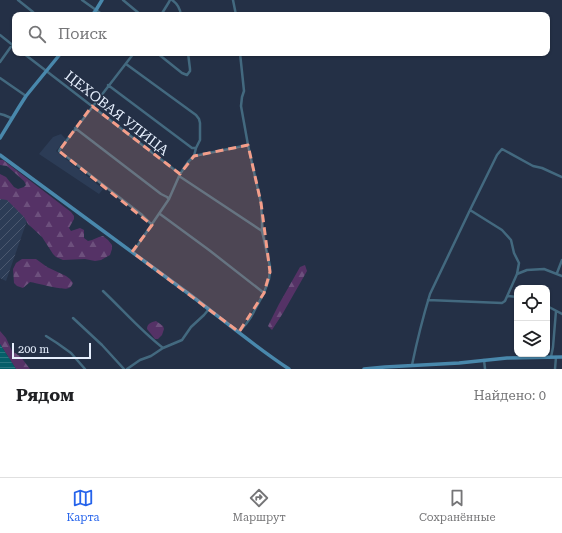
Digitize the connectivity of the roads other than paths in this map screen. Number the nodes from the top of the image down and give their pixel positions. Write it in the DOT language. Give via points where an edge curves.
graph roads {
  1 [pos="18,0"];
  2 [pos="82,0"];
  3 [pos="102,0"];
  4 [pos="122,0"];
  5 [pos="234,0"];
  6 [pos="170,1"];
  7 [pos="96,10"];
  8 [pos="33,12"];
  9 [pos="99,12"];
  10 [pos="136,12"];
  11 [pos="163,12"];
  12 [pos="180,12"];
  13 [pos="236,12"];
  14 [pos="0,35"];
  15 [pos="12,45"];
  16 [pos="27,56"];
  17 [pos="59,56"];
  18 [pos="132,56"];
  19 [pos="161,56"];
  20 [pos="188,56"];
  21 [pos="240,56"];
  22 [pos="0,62"];
  23 [pos="126,64"];
  24 [pos="47,71"];
  25 [pos="0,78"];
  26 [pos="108,85"];
  27 [pos="26,96"];
  28 [pos="92,106"];
  29 [pos="0,114"];
  30 [pos="12,118"];
  31 [pos="75,128"];
  32 [pos="0,138"];
  33 [pos="248,145"];
  34 [pos="196,148"];
  35 [pos="0,155"];
  36 [pos="194,156"];
  37 [pos="179,175"];
  38 [pos="562,177"];
  39 [pos="185,180"];
  40 [pos="175,186"];
  41 [pos="169,199"];
  42 [pos="470,210"];
  43 [pos="160,214"];
  44 [pos="152,225"];
  45 [pos="262,231"];
  46 [pos="132,252"];
  47 [pos="562,260"];
  48 [pos="557,273"];
  49 [pos="517,274"];
  50 [pos="562,276"];
  51 [pos="102,291"];
  52 [pos="264,292"];
  53 [pos="508,296"];
  54 [pos="514,297"];
  55 [pos="428,300"];
  56 [pos="550,308"];
  57 [pos="209,309"];
  58 [pos="556,311"];
  59 [pos="562,314"];
  60 [pos="73,318"];
  61 [pos="239,332"];
  62 [pos="46,336"];
  63 [pos="163,348"];
  64 [pos="551,357"];
  65 [pos="556,357"];
  66 [pos="562,357"];
  67 [pos="484,360"];
  68 [pos="412,365"];
  69 [pos="85,369"];
  70 [pos="126,369"];
  71 [pos="289,369"];
  72 [pos="364,369"];
  73 [pos="485,369"];
  74 [pos="555,369"];
  1 -- 8 [label="street"];
  2 -- 7 [label="street"];
  3 -- 7 [label="main road"];
  4 -- 10 [label="street"];
  5 -- 13 [label="street"];
  6 -- 11 [label="street"];
  6 -- 12 [label="street" via="178,6"];
  7 -- 9 [label="street"];
  14 -- 15 [label="street"];
  15 -- 22 [label="street"];
  16 -- 24 [label="street, ЦЕХОВАЯ УЛИЦА"];
  17 -- 24 [label="main road"];
  18 -- 23 [label="street"];
  19 -- 20 [label="street" via="186,75 190,71"];
  21 -- 33 [label="street" via="244,91 241,106"];
  23 -- 26 [label="street"];
  23 -- 34 [label="street" via="196,115 200,123 200,140"];
  24 -- 27 [label="main road"];
  24 -- 28 [label="street, ЦЕХОВАЯ УЛИЦА"];
  25 -- 27 [label="street"];
  26 -- 28 [label="street"];
  26 -- 34 [label="street" via="192,148"];
  27 -- 30 [label="main road"];
  28 -- 31 [label="street"];
  28 -- 37 [label="street, ЦЕХОВАЯ УЛИЦА"];
  29 -- 30 [label="street"];
  30 -- 32 [label="main road"];
  31 -- 41 [label="street"];
  31 -- 44 [label="street" via="59,151"];
  33 -- 36 [label="street"];
  33 -- 45 [label="street" via="260,203"];
  34 -- 36 [label="street"];
  35 -- 46 [label="main road"];
  36 -- 37 [label="street"];
  37 -- 39 [label="street, ЦЕХОВАЯ УЛИЦА"];
  37 -- 40 [label="street"];
  38 -- 42 [label="street" via="533,166 502,149"];
  39 -- 40 [label="street"];
  39 -- 45 [label="street, ЦЕХОВАЯ УЛИЦА"];
  40 -- 41 [label="street"];
  41 -- 43 [label="street"];
  42 -- 49 [label="street" via="502,230 511,240 519,262"];
  42 -- 55 [label="street"];
  43 -- 44 [label="street"];
  43 -- 52 [label="street"];
  44 -- 46 [label="street"];
  45 -- 52 [label="street" via="270,266"];
  46 -- 57 [label="main road"];
  47 -- 48 [label="street"];
  48 -- 49 [label="street" via="544,269 527,270"];
  48 -- 50 [label="street"];
  49 -- 53 [label="street"];
  51 -- 63 [label="street"];
  52 -- 61 [label="street" via="251,317"];
  53 -- 54 [label="street"];
  53 -- 55 [label="street" via="502,303"];
  55 -- 68 [label="street"];
  56 -- 58 [label="street"];
  57 -- 61 [label="main road"];
  57 -- 63 [label="street" via="182,340"];
  58 -- 59 [label="street"];
  58 -- 64 [label="street"];
  60 -- 70 [label="street"];
  61 -- 71 [label="main road"];
  62 -- 69 [label="street" via="71,353"];
  63 -- 70 [label="street"];
  64 -- 65 [label="main road"];
  64 -- 67 [label="main road"];
  65 -- 66 [label="main road"];
  65 -- 74 [label="street"];
  67 -- 68 [label="main road"];
  67 -- 73 [label="street"];
  68 -- 72 [label="main road"];
}
